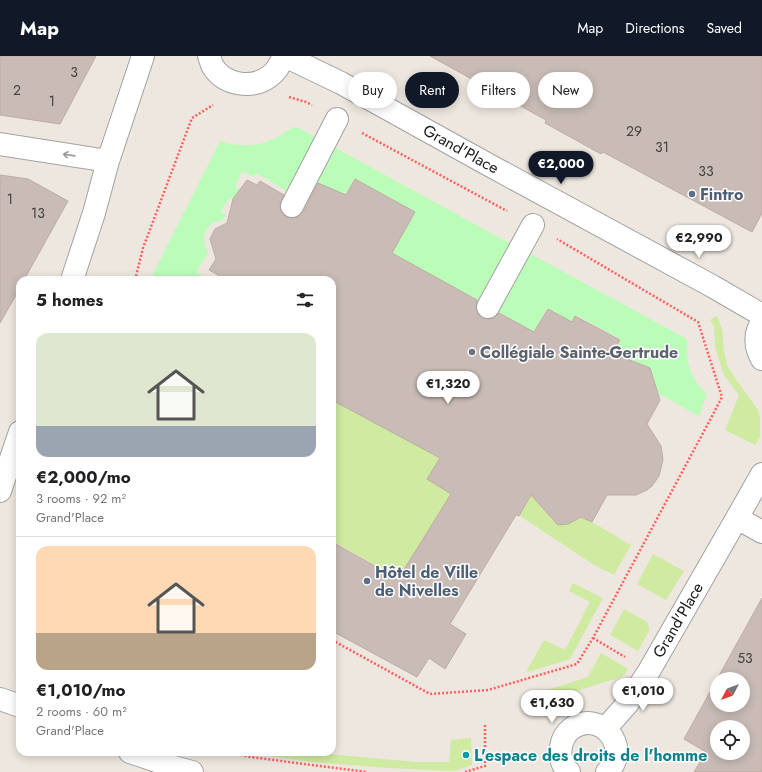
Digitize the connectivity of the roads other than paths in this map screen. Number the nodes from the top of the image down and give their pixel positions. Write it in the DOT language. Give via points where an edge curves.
graph roads {
  1 [pos="143,56"];
  2 [pos="209,56"];
  3 [pos="284,56"];
  4 [pos="336,119"];
  5 [pos="0,144"];
  6 [pos="108,160"];
  7 [pos="292,206"];
  8 [pos="533,224"];
  9 [pos="73,276"];
  10 [pos="488,306"];
  11 [pos="762,315"];
  12 [pos="762,323"];
  13 [pos="762,359"];
  14 [pos="16,444"];
  15 [pos="762,474"];
  16 [pos="0,491"];
  17 [pos="737,518"];
  18 [pos="762,532"];
  19 [pos="0,699"];
  20 [pos="16,705"];
  21 [pos="605,729"];
  22 [pos="141,756"];
  23 [pos="182,771"];
  24 [pos="566,771"];
  25 [pos="609,772"];
  1 -- 6 [label="street"];
  2 -- 3 [label="street" via="212,66 221,75 232,82 245,85 258,83 269,77 278,68"];
  3 -- 11 [label="street, Grand'Place" via="342,83"];
  4 -- 7 [label="street"];
  6 -- 5 [label="street, one-way"];
  6 -- 9 [label="street"];
  8 -- 10 [label="street"];
  12 -- 13 [label="street" via="756,336 756,346"];
  14 -- 16 [label="street"];
  15 -- 17 [label="street, Grand'Place"];
  17 -- 18 [label="street"];
  17 -- 21 [label="street, Grand'Place" via="649,670 628,703"];
  19 -- 20 [label="street"];
  21 -- 24 [label="street" via="587,723 567,732 560,751"];
  21 -- 25 [label="street" via="616,744 614,763"];
  22 -- 23 [label="street"];
}
